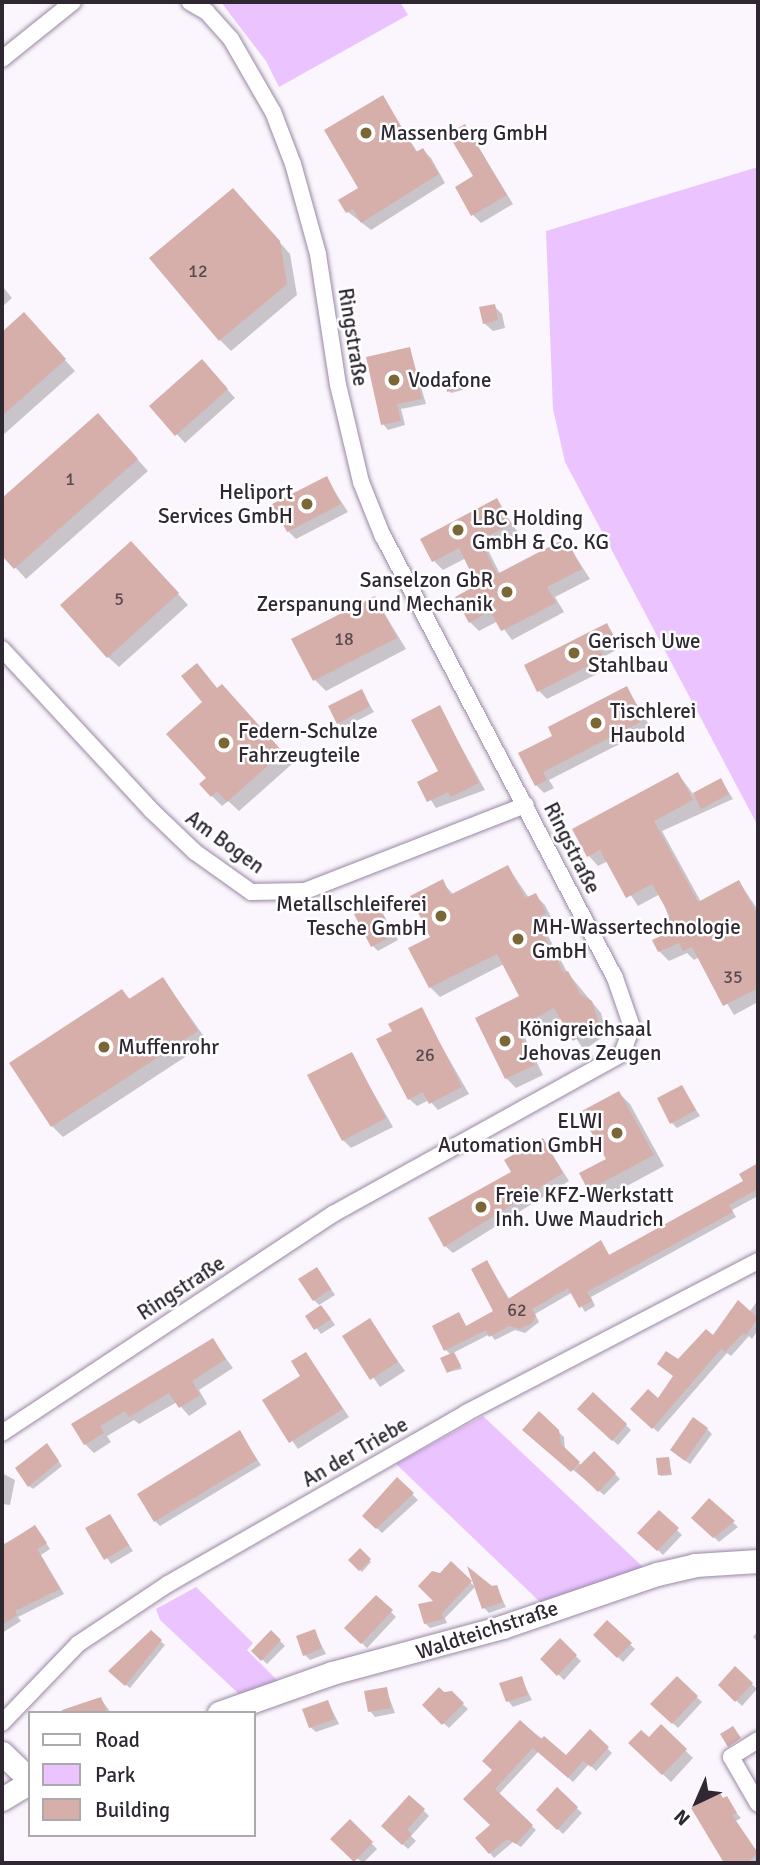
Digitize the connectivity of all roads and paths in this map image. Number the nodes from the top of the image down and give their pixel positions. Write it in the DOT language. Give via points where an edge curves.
graph roads {
  1 [pos="73,2"];
  2 [pos="190,2"];
  3 [pos="2,59"];
  4 [pos="2,649"];
  5 [pos="526,805"];
  6 [pos="758,1261"];
  7 [pos="2,1433"];
  8 [pos="758,1561"];
  9 [pos="225,1711"];
  10 [pos="2,1723"];
  11 [pos="758,1740"];
  12 [pos="2,1753"];
  13 [pos="28,1779"];
  14 [pos="28,1782"];
  15 [pos="2,1799"];
  16 [pos="758,1804"];
  1 -- 3 [label="street"];
  2 -- 5 [label="street, Ringstraße" via="207,12 231,39 273,112 309,216 338,386 361,482 383,537"];
  4 -- 5 [label="street, Am Bogen" via="151,810 195,852 251,892 304,891"];
  5 -- 7 [label="street, Ringstraße" via="625,998 632,1027 622,1054 334,1214"];
  6 -- 10 [label="street, An der Triebe" via="466,1413 168,1584 78,1644"];
  8 -- 9 [label="street, Waldteichstraße" via="657,1574 502,1628 332,1673"];
  11 -- 16 [label="street" via="731,1757"];
  12 -- 13 [label="street"];
  14 -- 15 [label="street"];
}
